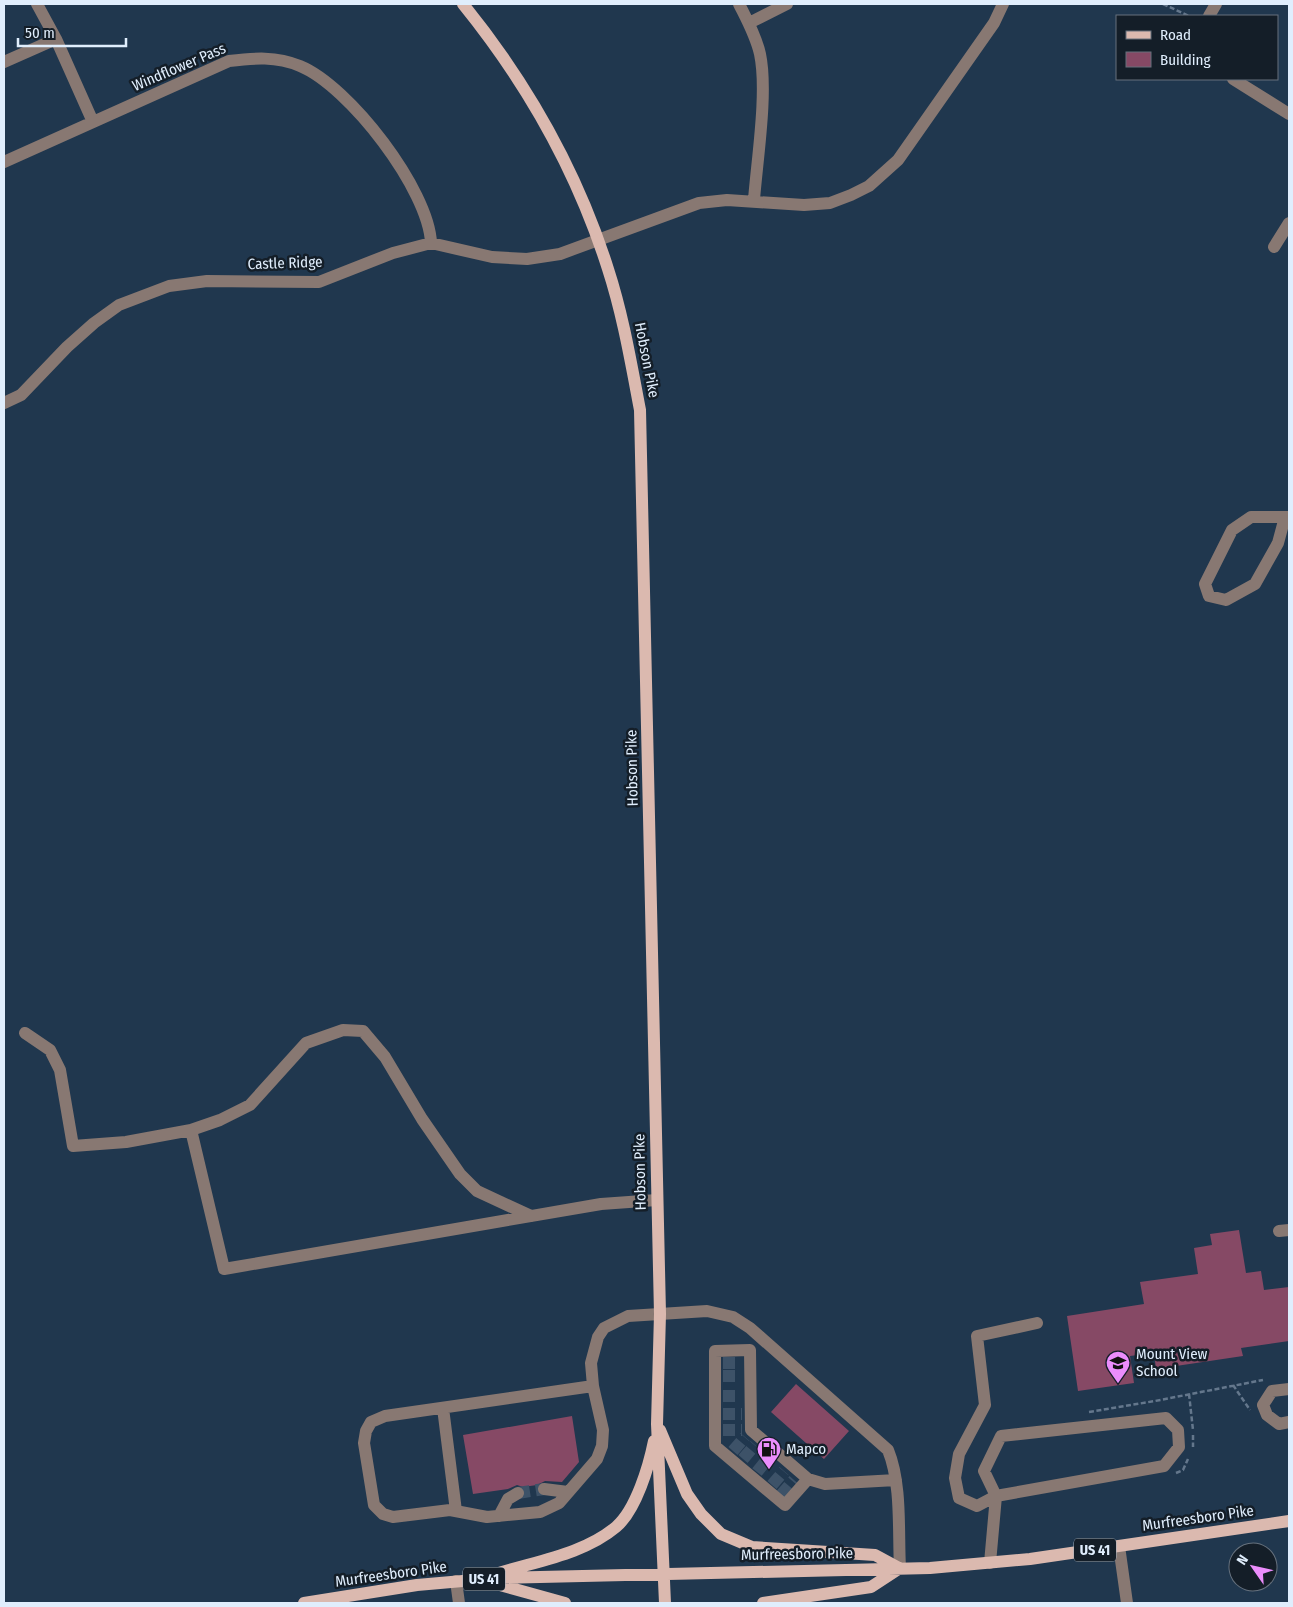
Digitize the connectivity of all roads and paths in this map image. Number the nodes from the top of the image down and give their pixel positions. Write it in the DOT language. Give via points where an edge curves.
graph roads {
  1 [pos="36,4"];
  2 [pos="463,4"];
  3 [pos="739,4"];
  4 [pos="787,4"];
  5 [pos="1003,4"];
  6 [pos="1163,4"];
  7 [pos="1216,4"];
  8 [pos="1186,15"];
  9 [pos="1210,15"];
  10 [pos="749,23"];
  11 [pos="56,39"];
  12 [pos="4,62"];
  13 [pos="1235,80"];
  14 [pos="1289,114"];
  15 [pos="93,122"];
  16 [pos="4,162"];
  17 [pos="754,200"];
  18 [pos="1289,223"];
  19 [pos="598,240"];
  20 [pos="431,242"];
  21 [pos="1274,247"];
  22 [pos="4,403"];
  23 [pos="1287,517"];
  24 [pos="25,1033"];
  25 [pos="191,1130"];
  26 [pos="657,1200"];
  27 [pos="531,1216"];
  28 [pos="660,1314"];
  29 [pos="1037,1323"];
  30 [pos="750,1328"];
  31 [pos="746,1366"];
  32 [pos="593,1386"];
  33 [pos="1289,1388"];
  34 [pos="442,1408"];
  35 [pos="1289,1422"];
  36 [pos="657,1424"];
  37 [pos="800,1477"];
  38 [pos="896,1480"];
  39 [pos="544,1489"];
  40 [pos="568,1492"];
  41 [pos="518,1493"];
  42 [pos="996,1496"];
  43 [pos="456,1511"];
  44 [pos="499,1516"];
  45 [pos="1289,1521"];
  46 [pos="1119,1546"];
  47 [pos="990,1562"];
  48 [pos="900,1568"];
  49 [pos="665,1573"];
  50 [pos="479,1579"];
  51 [pos="456,1581"];
  52 [pos="304,1603"];
  53 [pos="459,1603"];
  54 [pos="565,1603"];
  55 [pos="665,1603"];
  56 [pos="763,1603"];
  57 [pos="1127,1603"];
  1 -- 11 [label="street"];
  2 -- 19 [label="main road, Hobson Pike" via="496,44 536,106 563,156"];
  3 -- 10 [label="street"];
  4 -- 10 [label="street"];
  5 -- 17 [label="street" via="994,23 904,152 874,182 830,203 804,205"];
  6 -- 8 [label="path"];
  7 -- 9 [label="street"];
  10 -- 17 [label="street" via="760,56 762,83"];
  11 -- 12 [label="street"];
  11 -- 15 [label="street"];
  13 -- 14 [label="street"];
  15 -- 16 [label="street, Windflower Pass"];
  15 -- 20 [label="street, Windflower Pass" via="229,61 262,57 302,66 339,92 383,144 417,196 430,230"];
  17 -- 19 [label="street" via="699,203"];
  18 -- 21 [label="street"];
  19 -- 20 [label="street" via="560,254 528,259 492,257"];
  19 -- 26 [label="main road, Hobson Pike" via="625,330 640,410"];
  20 -- 22 [label="street, Castle Ridge" via="319,282 207,280 169,286 145,294 119,305 94,323 21,395"];
  23 -- 23 [label="street" via="1251,517 1232,530 1205,584 1209,596 1226,600 1255,584 1278,543"];
  24 -- 25 [label="street" via="50,1050 60,1070 73,1146 126,1142"];
  25 -- 27 [label="street" via="224,1269"];
  25 -- 27 [label="street" via="250,1105 306,1043 343,1030 363,1030 385,1057 460,1174 477,1191"];
  26 -- 27 [label="street" via="601,1204"];
  26 -- 28 [label="main road, Hobson Pike"];
  28 -- 30 [label="street" via="721,1312"];
  28 -- 32 [label="street" via="628,1316 604,1328 591,1363"];
  28 -- 36 [label="main road, Hobson Pike"];
  29 -- 42 [label="street" via="977,1336 985,1405 959,1454 955,1478 959,1498 977,1506"];
  30 -- 31 [label="street"];
  30 -- 38 [label="street" via="881,1442 894,1462"];
  31 -- 37 [label="street" via="746,1415 751,1436"];
  31 -- 37 [label="street" via="715,1351 719,1370 719,1430 715,1446 740,1462 785,1505"];
  32 -- 34 [label="street"];
  32 -- 40 [label="street" via="603,1430 602,1446 597,1459"];
  33 -- 35 [label="street" via="1272,1391 1263,1405 1267,1414 1279,1424"];
  34 -- 43 [label="street"];
  34 -- 43 [label="street" via="385,1416 371,1422 364,1443 374,1505 383,1514 393,1517"];
  36 -- 48 [label="main road" via="687,1494 721,1534 752,1547 875,1555"];
  36 -- 49 [label="main road, Hobson Pike"];
  36 -- 50 [label="main road" via="640,1492 617,1527 581,1548"];
  37 -- 38 [label="street" via="825,1484"];
  38 -- 48 [label="street"];
  39 -- 40 [label="street"];
  40 -- 44 [label="street" via="559,1503 540,1512"];
  41 -- 44 [label="street" via="508,1499"];
  42 -- 42 [label="street" via="1164,1466 1179,1447 1178,1430 1166,1418 1001,1436 984,1471"];
  42 -- 47 [label="street"];
  43 -- 44 [label="street"];
  45 -- 46 [label="main road, Murfreesboro Pike / US 41"];
  46 -- 47 [label="main road, Murfreesboro Pike / US 41"];
  46 -- 57 [label="street"];
  47 -- 48 [label="main road, Murfreesboro Pike / US 41"];
  48 -- 49 [label="main road, Murfreesboro Pike / US 41"];
  48 -- 56 [label="main road" via="871,1587"];
  49 -- 50 [label="main road, Murfreesboro Pike / US 41"];
  49 -- 55 [label="main road, Hobson Pike"];
  50 -- 51 [label="main road, Murfreesboro Pike / US 41"];
  50 -- 54 [label="main road"];
  51 -- 52 [label="main road, Murfreesboro Pike / US 41"];
  51 -- 53 [label="street"];
}
